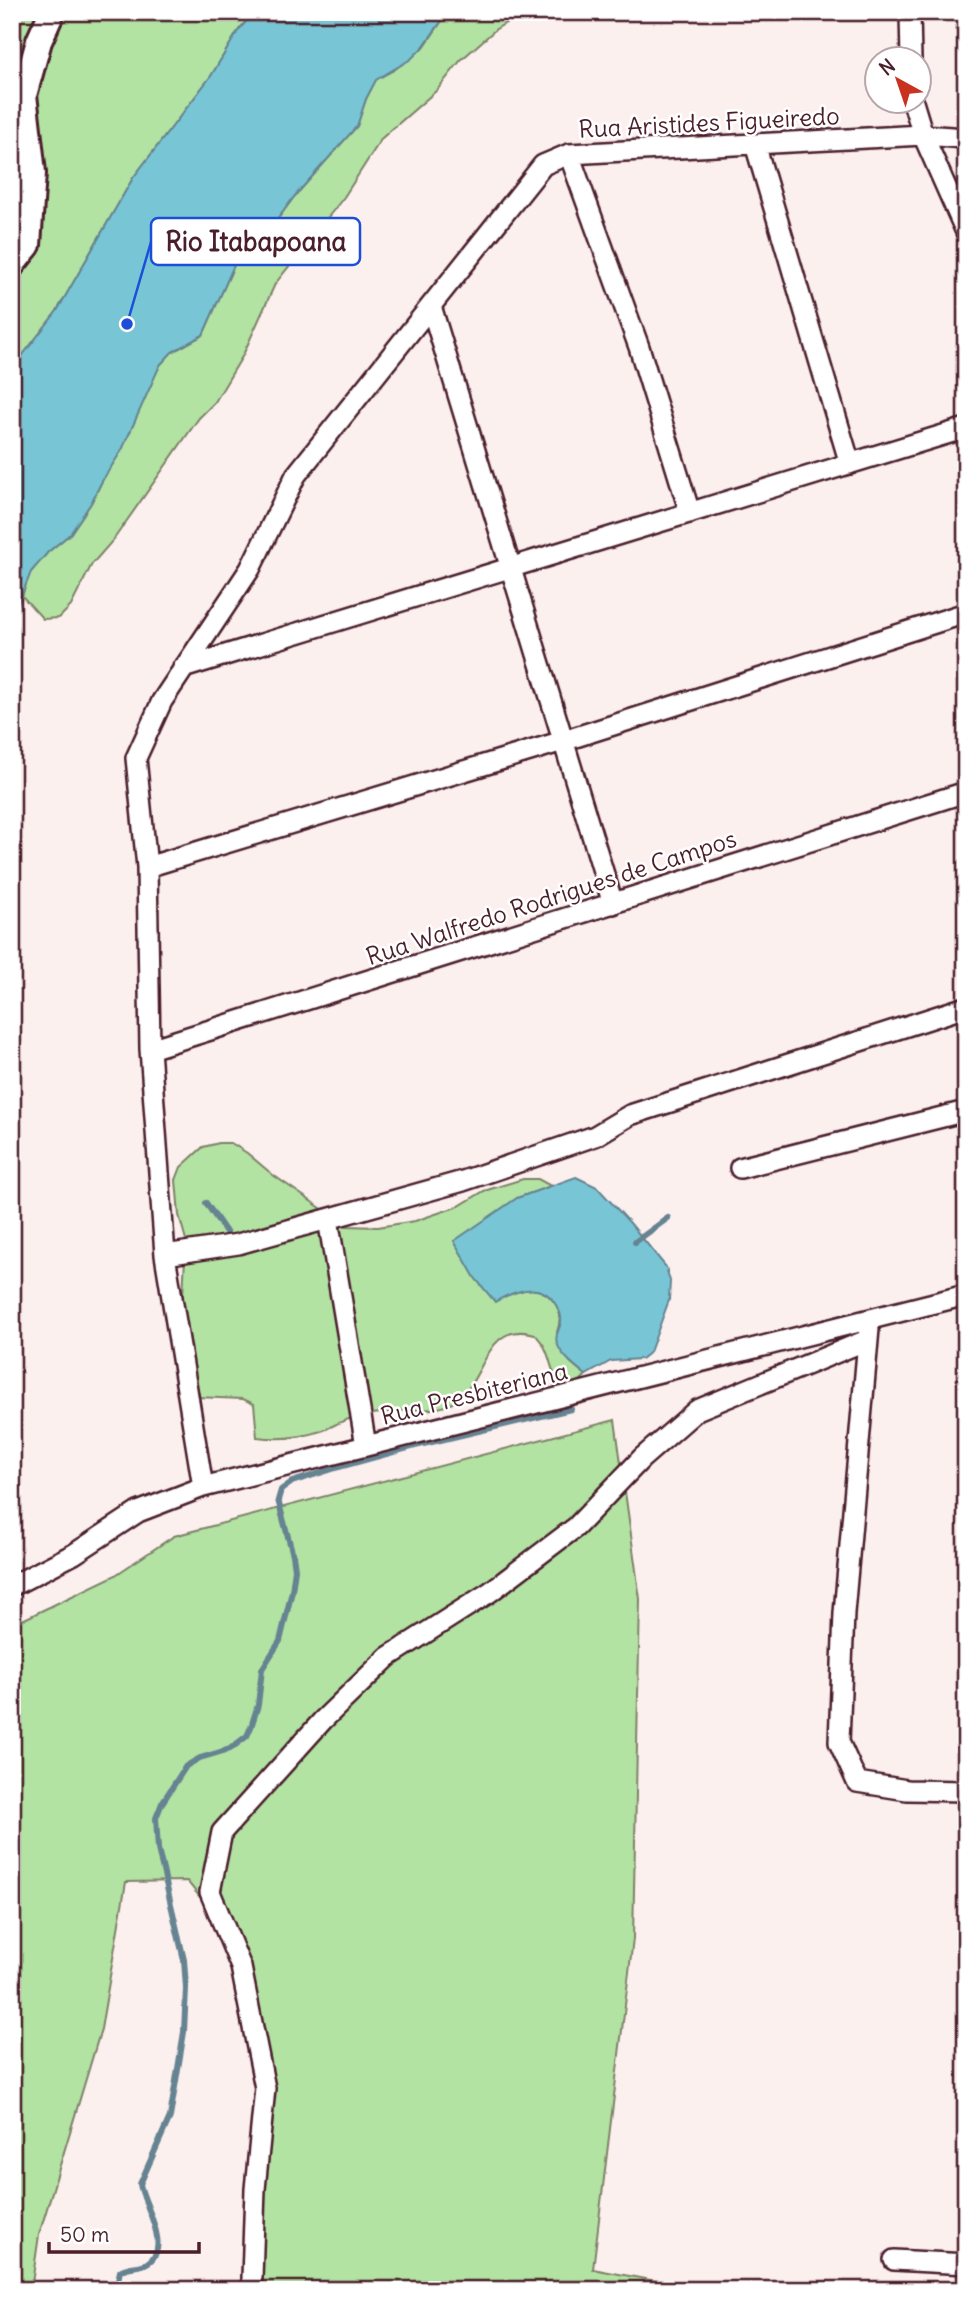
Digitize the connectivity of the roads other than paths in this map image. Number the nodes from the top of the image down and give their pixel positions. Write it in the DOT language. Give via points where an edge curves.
graph roads {
  1 [pos="52,12"];
  2 [pos="910,12"];
  3 [pos="911,46"];
  4 [pos="917,116"];
  5 [pos="923,135"];
  6 [pos="966,138"];
  7 [pos="755,144"];
  8 [pos="569,154"];
  9 [pos="966,232"];
  10 [pos="12,265"];
  11 [pos="431,306"];
  12 [pos="966,428"];
  13 [pos="850,464"];
  14 [pos="690,513"];
  15 [pos="511,568"];
  16 [pos="966,613"];
  17 [pos="183,668"];
  18 [pos="563,741"];
  19 [pos="966,792"];
  20 [pos="147,867"];
  21 [pos="613,904"];
  22 [pos="966,1007"];
  23 [pos="150,1049"];
  24 [pos="966,1111"];
  25 [pos="740,1168"];
  26 [pos="328,1219"];
  27 [pos="165,1255"];
  28 [pos="966,1294"];
  29 [pos="872,1318"];
  30 [pos="867,1340"];
  31 [pos="366,1446"];
  32 [pos="203,1487"];
  33 [pos="12,1586"];
  34 [pos="966,1791"];
  35 [pos="894,2260"];
  36 [pos="966,2264"];
  37 [pos="252,2278"];
  1 -- 10 [label="street" via="24,94 33,173 27,245"];
  2 -- 3 [label="street"];
  4 -- 5 [label="street"];
  5 -- 6 [label="street, Rua Aristides Figueiredo"];
  5 -- 7 [label="street, Rua Aristides Figueiredo"];
  5 -- 9 [label="street"];
  7 -- 8 [label="street, Rua Aristides Figueiredo"];
  7 -- 13 [label="street"];
  8 -- 11 [label="street, Rua Aristides Figueiredo" via="543,165"];
  8 -- 14 [label="street" via="639,347"];
  11 -- 15 [label="street"];
  11 -- 17 [label="street, Rua Aristides Figueiredo" via="296,475 250,569"];
  12 -- 13 [label="street"];
  13 -- 14 [label="street"];
  14 -- 15 [label="street"];
  15 -- 17 [label="street"];
  15 -- 18 [label="street"];
  16 -- 18 [label="street"];
  17 -- 20 [label="street, Rua Aristides Figueiredo" via="136,758"];
  18 -- 20 [label="street"];
  18 -- 21 [label="street"];
  19 -- 21 [label="street, Rua Walfredo Rodrigues de Campos"];
  20 -- 23 [label="street, Rua Aristides Figueiredo"];
  21 -- 23 [label="street, Rua Walfredo Rodrigues de Campos"];
  22 -- 26 [label="street" via="630,1115 595,1136 463,1181"];
  23 -- 27 [label="street, Rua Aristides Figueiredo"];
  24 -- 25 [label="street"];
  26 -- 27 [label="street" via="238,1244"];
  26 -- 31 [label="street"];
  27 -- 32 [label="street, Rua Aristides Figueiredo"];
  28 -- 29 [label="street, Rua Presbiteriana"];
  29 -- 30 [label="street"];
  29 -- 31 [label="street, Rua Presbiteriana"];
  30 -- 34 [label="street" via="844,1613 839,1742 857,1782 907,1790"];
  30 -- 37 [label="street" via="697,1410 642,1458 576,1527 490,1592 388,1657 323,1720 222,1832 210,1892 241,1967 264,2088"];
  31 -- 32 [label="street, Rua Presbiteriana"];
  32 -- 33 [label="street, Rua Presbiteriana" via="138,1512 74,1554"];
  35 -- 36 [label="street"];
}
